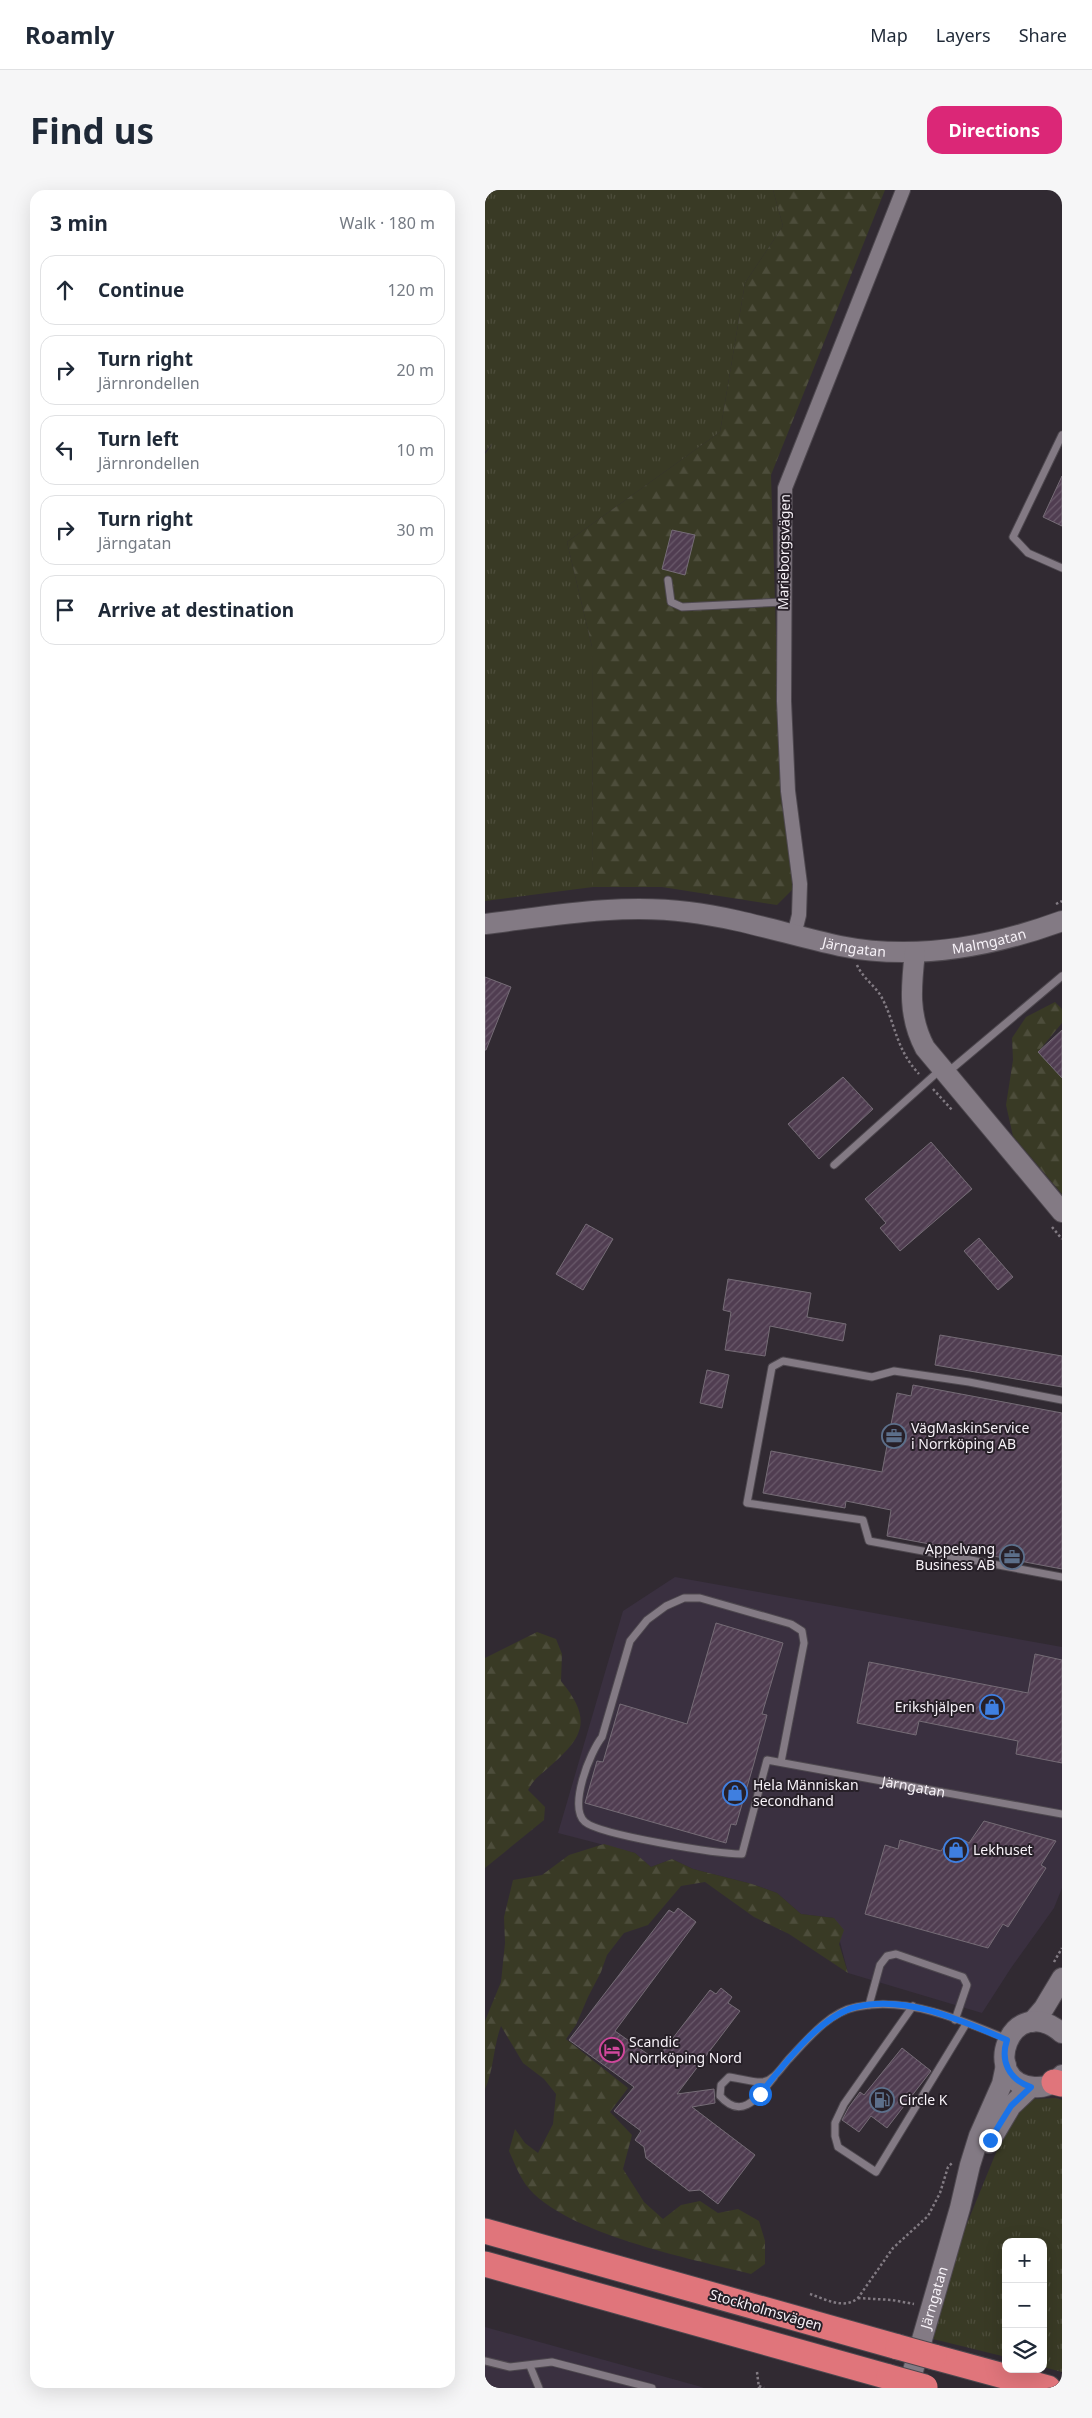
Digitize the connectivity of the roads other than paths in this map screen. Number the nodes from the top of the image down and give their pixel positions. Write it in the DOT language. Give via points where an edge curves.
graph roads {
  1 [pos="903,190"];
  2 [pos="1062,435"];
  3 [pos="1062,568"];
  4 [pos="668,580"];
  5 [pos="783,602"];
  6 [pos="1062,921"];
  7 [pos="485,924"];
  8 [pos="794,935"];
  9 [pos="915,952"];
  10 [pos="1062,976"];
  11 [pos="942,1072"];
  12 [pos="834,1165"];
  13 [pos="1062,1212"];
  14 [pos="1062,1400"];
  15 [pos="1062,1577"];
  16 [pos="781,1762"];
  17 [pos="1062,1814"];
  18 [pos="1062,1978"];
  19 [pos="869,2006"];
  20 [pos="913,2006"];
  21 [pos="955,2020"];
  22 [pos="1032,2022"];
  23 [pos="966,2024"];
  24 [pos="1062,2033"];
  25 [pos="1007,2040"];
  26 [pos="1006,2066"];
  27 [pos="774,2077"];
  28 [pos="1052,2082"];
  29 [pos="960,2208"];
  30 [pos="485,2231"];
  31 [pos="485,2264"];
  32 [pos="485,2361"];
  33 [pos="530,2366"];
  34 [pos="913,2385"];
  35 [pos="539,2388"];
  36 [pos="652,2388"];
  37 [pos="1048,2388"];
  1 -- 5 [label="street, Marieborgsvägen" via="785,488"];
  2 -- 3 [label="lane" via="1013,537 1027,553"];
  4 -- 5 [label="lane" via="671,602 682,607"];
  5 -- 8 [label="street, Marieborgsvägen" via="788,791 800,884 799,915"];
  6 -- 9 [label="street, Malmgatan" via="990,943"];
  7 -- 8 [label="street, Järngatan" via="651,909 689,912"];
  8 -- 9 [label="street, Järngatan" via="858,949"];
  9 -- 11 [label="street" via="911,984 914,1023 925,1048"];
  10 -- 11 [label="lane"];
  11 -- 12 [label="lane"];
  11 -- 13 [label="street"];
  14 -- 15 [label="lane" via="894,1371 871,1377 783,1361 772,1367 747,1503 863,1520 869,1541"];
  16 -- 16 [label="lane, Järngatan" via="804,1643 803,1631 791,1624 700,1598 684,1598 647,1620 630,1641 602,1737 594,1748 582,1785 577,1810 585,1822 596,1828 724,1854 742,1854 767,1760"];
  16 -- 17 [label="lane, Järngatan"];
  18 -- 22 [label="street"];
  19 -- 20 [label="lane"];
  19 -- 21 [label="lane" via="880,1965 887,1956 896,1954 963,1977 967,1985"];
  19 -- 27 [label="lane" via="856,2006 833,2018"];
  20 -- 21 [label="lane"];
  20 -- 23 [label="lane" via="844,2104 835,2123 838,2147 876,2172"];
  21 -- 23 [label="lane"];
  22 -- 24 [label="street" via="1043,2022"];
  22 -- 25 [label="street" via="1017,2028"];
  23 -- 25 [label="lane"];
  25 -- 26 [label="street, Järngatan" via="1004,2048"];
  26 -- 28 [label="street" via="1016,2080"];
  26 -- 29 [label="street, Järngatan" via="1002,2084 979,2136"];
  27 -- 27 [label="lane" via="762,2082 729,2077 721,2085 720,2096 726,2103 736,2106 750,2104"];
  28 -- 29 [label="street, Järngatan" via="1011,2106 997,2127"];
  29 -- 34 [label="street, Järngatan"];
  30 -- 37 [label="highway, Stockholmsvägen, bridge"];
  31 -- 34 [label="highway"];
  32 -- 33 [label="lane" via="510,2367"];
  33 -- 35 [label="lane"];
  33 -- 36 [label="lane" via="553,2362"];
}
